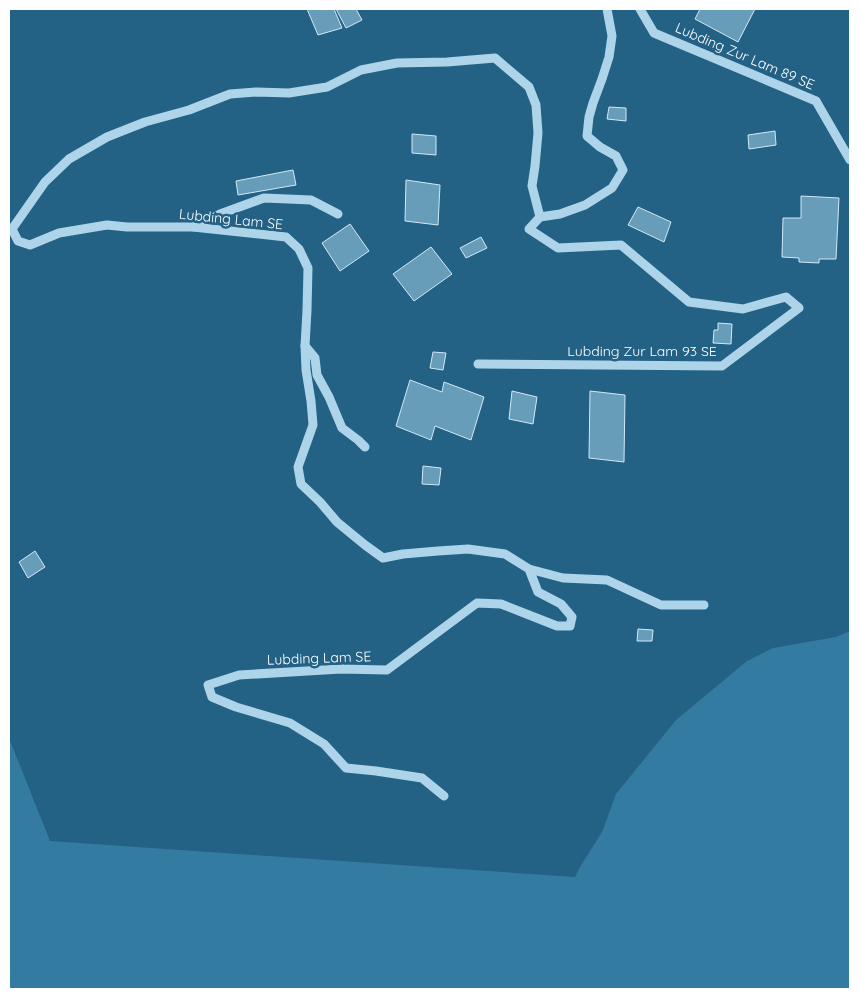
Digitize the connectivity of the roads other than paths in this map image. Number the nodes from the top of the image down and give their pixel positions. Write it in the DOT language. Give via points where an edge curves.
graph roads {
  1 [pos="607,9"];
  2 [pos="640,9"];
  3 [pos="850,160"];
  4 [pos="338,214"];
  5 [pos="540,217"];
  6 [pos="194,227"];
  7 [pos="305,346"];
  8 [pos="478,364"];
  9 [pos="365,447"];
  10 [pos="529,569"];
  11 [pos="704,605"];
  12 [pos="444,796"];
  1 -- 5 [label="street" via="612,36 589,117 587,136 616,156 623,170 612,188 585,205"];
  2 -- 3 [label="street, Lubding Zur Lam 89 SE" via="654,33 816,101"];
  4 -- 6 [label="street" via="311,200 264,198"];
  5 -- 6 [label="street, Lubding Lam SE" via="532,186 538,133 536,105 529,87 495,58 397,63 362,70 327,87 289,93 230,94 145,122 108,137 69,159 45,182 12,229 18,241 30,245 59,233 107,225"];
  5 -- 8 [label="street, Lubding Zur Lam 93 SE" via="529,229 558,248 621,245 689,302 743,309 786,297 800,308 722,366"];
  6 -- 7 [label="street, Lubding Lam SE" via="286,237 299,248 308,268"];
  7 -- 9 [label="street" via="314,358 318,375 342,428"];
  7 -- 10 [label="street, Lubding Lam SE" via="313,425 298,467 301,484 337,522 383,558 468,549 505,554"];
  10 -- 11 [label="street" via="563,578 606,580 662,606"];
  10 -- 12 [label="street, Lubding Lam SE" via="538,592 561,604 572,616 570,626 557,626 501,604 476,603 387,670 342,669 239,675 208,686 212,697 290,724 324,744 346,768 422,778"];
}
